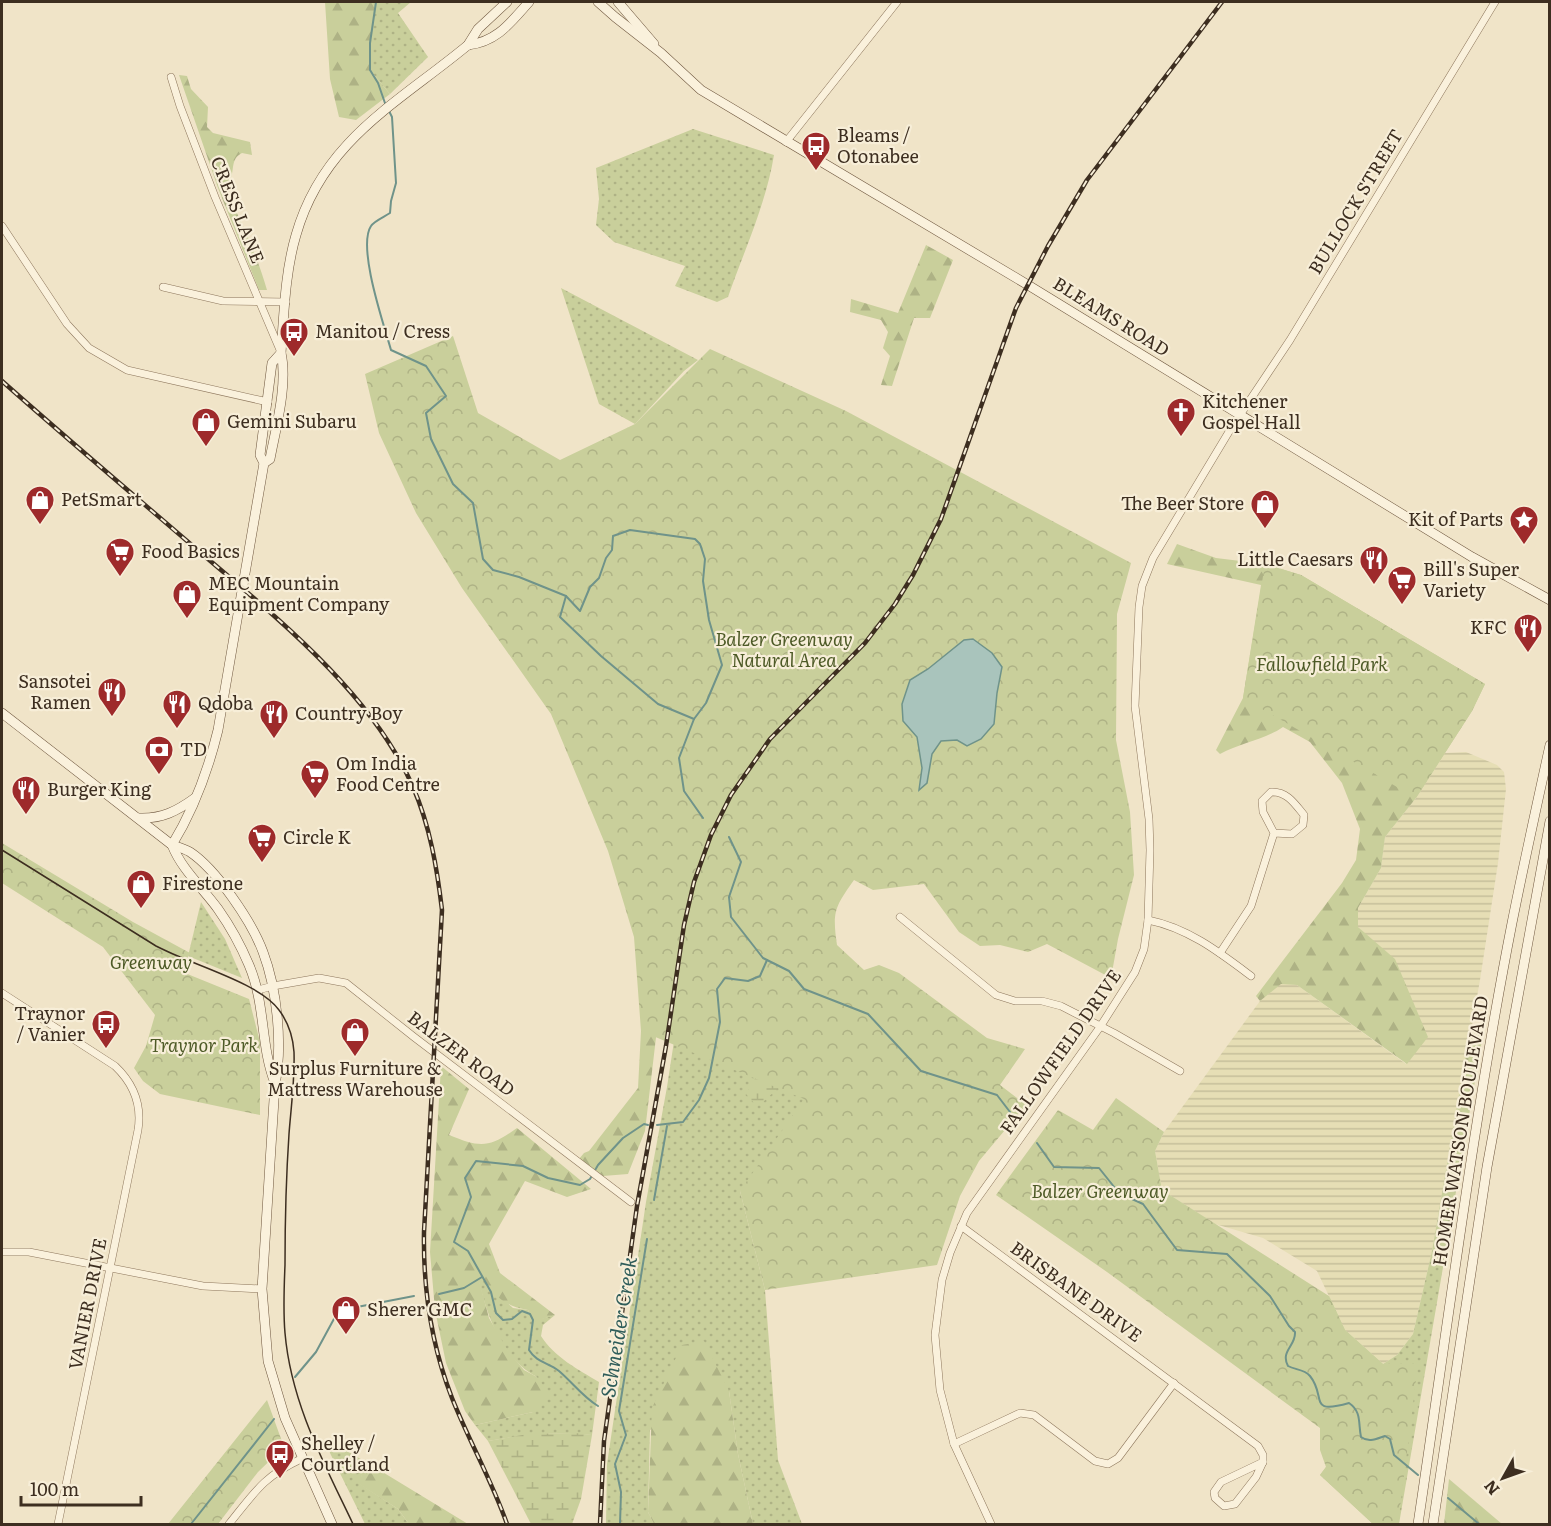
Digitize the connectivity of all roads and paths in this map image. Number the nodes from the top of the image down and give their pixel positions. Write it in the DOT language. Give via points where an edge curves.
graph roads {
  1 [pos="507,2"];
  2 [pos="529,2"];
  3 [pos="598,2"];
  4 [pos="618,2"];
  5 [pos="897,2"];
  6 [pos="1495,2"];
  7 [pos="468,45"];
  8 [pos="661,53"];
  9 [pos="171,77"];
  10 [pos="786,142"];
  11 [pos="2,226"];
  12 [pos="163,287"];
  13 [pos="258,302"];
  14 [pos="286,302"];
  15 [pos="281,353"];
  16 [pos="268,402"];
  17 [pos="1239,416"];
  18 [pos="264,463"];
  19 [pos="1550,600"];
  20 [pos="2,713"];
  21 [pos="1550,745"];
  22 [pos="197,797"];
  23 [pos="139,818"];
  24 [pos="1550,821"];
  25 [pos="1274,833"];
  26 [pos="172,845"];
  27 [pos="900,917"];
  28 [pos="1148,920"];
  29 [pos="1220,953"];
  30 [pos="1251,976"];
  31 [pos="273,986"];
  32 [pos="258,990"];
  33 [pos="2,993"];
  34 [pos="1100,1027"];
  35 [pos="1180,1071"];
  36 [pos="275,1084"];
  37 [pos="631,1202"];
  38 [pos="961,1226"];
  39 [pos="2,1252"];
  40 [pos="111,1266"];
  41 [pos="262,1289"];
  42 [pos="1174,1383"];
  43 [pos="954,1444"];
  44 [pos="301,1459"];
  45 [pos="1263,1462"];
  46 [pos="58,1524"];
  47 [pos="229,1524"];
  48 [pos="332,1524"];
  49 [pos="991,1524"];
  50 [pos="1418,1524"];
  51 [pos="1432,1524"];
  1 -- 7 [label="main road" via="478,29"];
  2 -- 7 [label="main road" via="493,38"];
  3 -- 8 [label="main road, BLEAMS ROAD"];
  4 -- 8 [label="main road, BLEAMS ROAD"];
  5 -- 10 [label="street"];
  6 -- 17 [label="street, BULLOCK STREET" via="1290,340"];
  7 -- 14 [label="main road" via="363,128 330,163 307,204 296,235"];
  8 -- 10 [label="main road, BLEAMS ROAD" via="701,90"];
  9 -- 13 [label="street, CRESS LANE"];
  10 -- 17 [label="main road, BLEAMS ROAD"];
  11 -- 16 [label="street" via="67,324 89,348 127,370"];
  12 -- 13 [label="street" via="223,301"];
  13 -- 14 [label="street"];
  13 -- 15 [label="street, CRESS LANE"];
  14 -- 15 [label="main road"];
  15 -- 16 [label="main road" via="272,363"];
  15 -- 18 [label="main road" via="284,365 279,406 270,459"];
  16 -- 18 [label="main road" via="261,455"];
  17 -- 19 [label="main road, BLEAMS ROAD"];
  17 -- 28 [label="street, FALLOWFIELD DRIVE" via="1153,558 1142,586 1135,706 1149,819"];
  18 -- 22 [label="main road" via="218,730"];
  20 -- 23 [label="main road"];
  21 -- 50 [label="main road, HOMER WATSON BOULEVARD" via="1498,1000"];
  22 -- 23 [label="main road" via="171,814"];
  22 -- 26 [label="main road"];
  23 -- 26 [label="main road"];
  24 -- 51 [label="main road, HOMER WATSON BOULEVARD" via="1487,1167"];
  25 -- 25 [label="street" via="1262,801 1278,791 1304,815 1303,825 1292,834"];
  25 -- 29 [label="street" via="1251,906"];
  26 -- 31 [label="main road" via="189,852 230,893 263,951"];
  26 -- 32 [label="main road" via="179,861 236,938"];
  27 -- 34 [label="street" via="996,996 1054,1003"];
  28 -- 29 [label="street" via="1183,930"];
  28 -- 34 [label="street, FALLOWFIELD DRIVE" via="1144,949 1135,972"];
  29 -- 30 [label="street"];
  31 -- 32 [label="street, BALZER ROAD"];
  31 -- 36 [label="main road" via="278,1047"];
  31 -- 37 [label="street, BALZER ROAD" via="319,978 346,982"];
  32 -- 36 [label="main road" via="269,1068"];
  33 -- 40 [label="street, VANIER DRIVE" via="116,1066 134,1090 139,1120"];
  34 -- 35 [label="street"];
  34 -- 38 [label="street, FALLOWFIELD DRIVE" via="990,1178"];
  36 -- 41 [label="main road"];
  38 -- 42 [label="street, BRISBANE DRIVE"];
  38 -- 43 [label="street, FALLOWFIELD DRIVE" via="942,1280 935,1335 940,1390"];
  39 -- 40 [label="street" via="29,1252"];
  40 -- 41 [label="street" via="203,1286"];
  40 -- 46 [label="street, VANIER DRIVE"];
  41 -- 44 [label="main road" via="268,1360"];
  42 -- 43 [label="street" via="1118,1458 1108,1464 1095,1461 1027,1413"];
  42 -- 45 [label="street, BRISBANE DRIVE" via="1258,1446"];
  43 -- 49 [label="street, FALLOWFIELD DRIVE"];
  44 -- 47 [label="street" via="268,1478"];
  44 -- 48 [label="main road"];
  45 -- 45 [label="street" via="1221,1482 1214,1492 1218,1503 1230,1507 1235,1504"];
}
